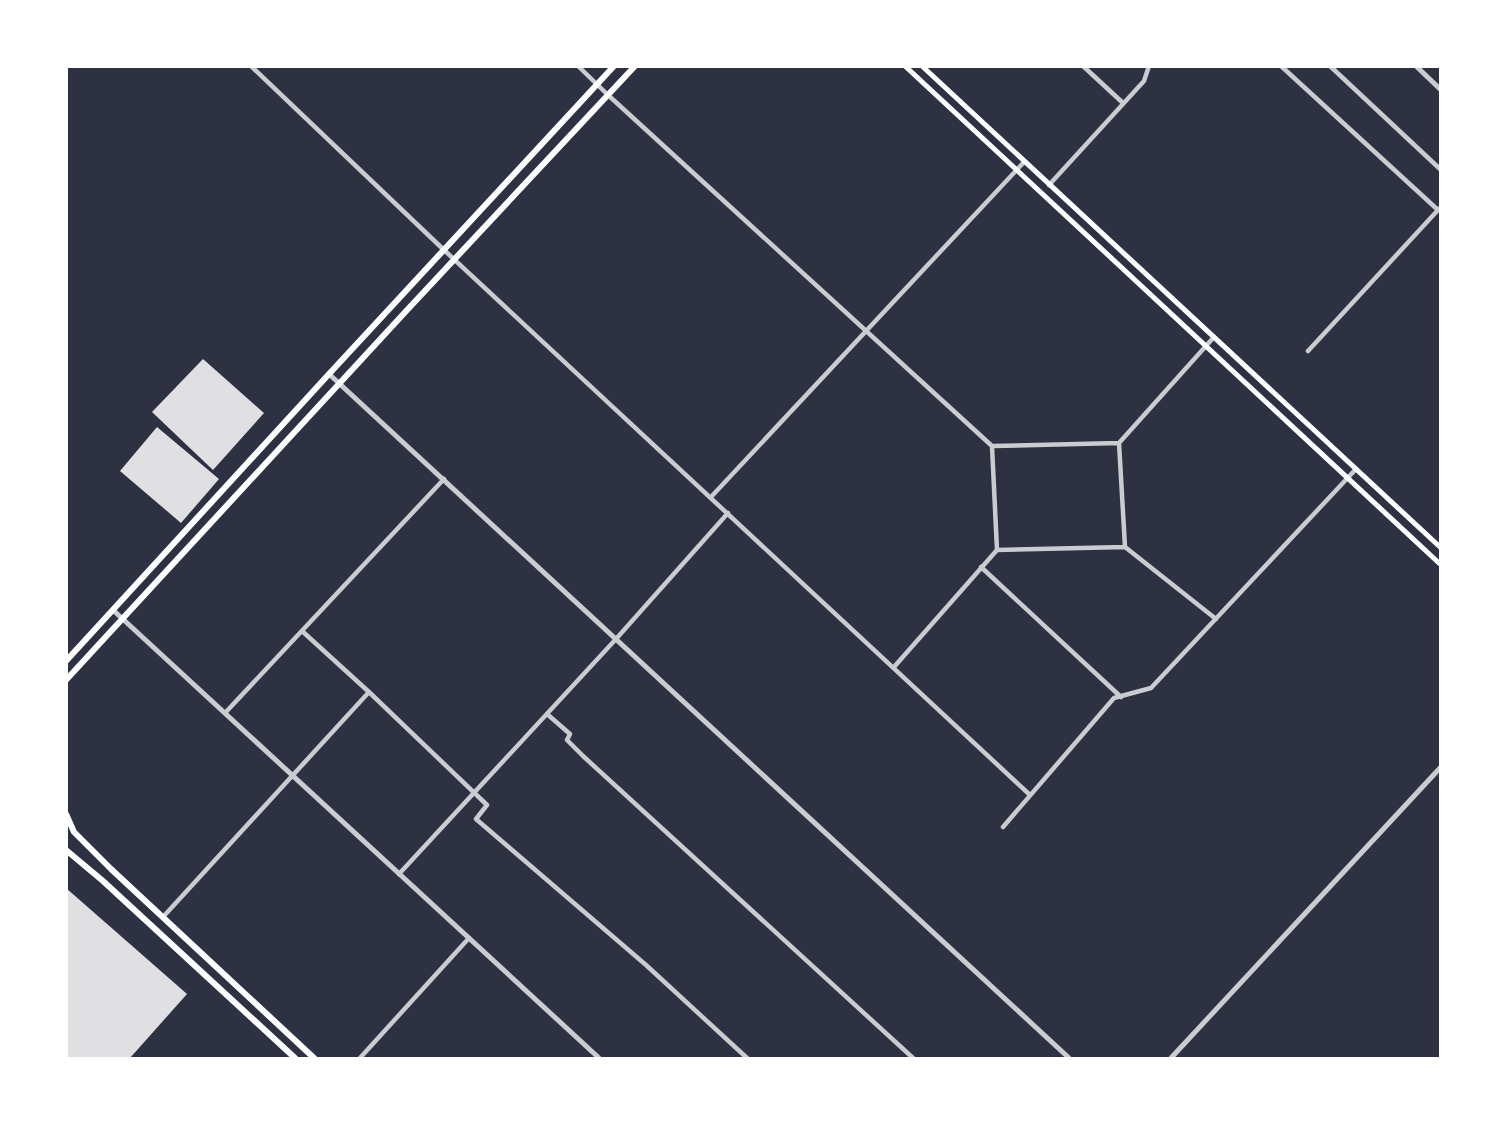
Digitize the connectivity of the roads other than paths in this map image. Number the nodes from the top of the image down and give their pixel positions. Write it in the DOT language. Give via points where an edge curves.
graph roads {
  1 [pos="251,66"];
  2 [pos="578,66"];
  3 [pos="614,66"];
  4 [pos="635,66"];
  5 [pos="905,66"];
  6 [pos="922,66"];
  7 [pos="1083,66"];
  8 [pos="1149,66"];
  9 [pos="1281,66"];
  10 [pos="1330,66"];
  11 [pos="1416,66"];
  12 [pos="597,85"];
  13 [pos="1440,89"];
  14 [pos="608,96"];
  15 [pos="1123,103"];
  16 [pos="1024,162"];
  17 [pos="1440,169"];
  18 [pos="1017,170"];
  19 [pos="1049,185"];
  20 [pos="1439,209"];
  21 [pos="444,250"];
  22 [pos="455,259"];
  23 [pos="867,331"];
  24 [pos="1214,337"];
  25 [pos="1206,345"];
  26 [pos="1308,351"];
  27 [pos="330,374"];
  28 [pos="341,382"];
  29 [pos="1119,443"];
  30 [pos="992,446"];
  31 [pos="1356,468"];
  32 [pos="1348,477"];
  33 [pos="444,479"];
  34 [pos="711,497"];
  35 [pos="728,513"];
  36 [pos="1125,547"];
  37 [pos="1440,547"];
  38 [pos="997,550"];
  39 [pos="1440,564"];
  40 [pos="981,568"];
  41 [pos="113,610"];
  42 [pos="123,619"];
  43 [pos="1216,619"];
  44 [pos="302,631"];
  45 [pos="616,639"];
  46 [pos="66,661"];
  47 [pos="894,667"];
  48 [pos="66,680"];
  49 [pos="369,692"];
  50 [pos="1121,697"];
  51 [pos="225,713"];
  52 [pos="547,714"];
  53 [pos="1440,768"];
  54 [pos="292,775"];
  55 [pos="474,793"];
  56 [pos="1030,795"];
  57 [pos="66,814"];
  58 [pos="1003,827"];
  59 [pos="66,850"];
  60 [pos="399,874"];
  61 [pos="162,918"];
  62 [pos="469,939"];
  63 [pos="295,1059"];
  64 [pos="314,1059"];
  65 [pos="360,1059"];
  66 [pos="598,1059"];
  67 [pos="747,1059"];
  68 [pos="913,1059"];
  69 [pos="1069,1059"];
  70 [pos="1171,1059"];
  1 -- 21 [label="street"];
  2 -- 12 [label="street"];
  3 -- 12 [label="main road"];
  4 -- 14 [label="main road"];
  5 -- 18 [label="main road"];
  6 -- 16 [label="main road"];
  7 -- 15 [label="street"];
  8 -- 15 [label="street" via="1144,81"];
  9 -- 20 [label="street"];
  10 -- 17 [label="street"];
  11 -- 13 [label="street"];
  12 -- 14 [label="street"];
  12 -- 21 [label="main road"];
  14 -- 22 [label="main road"];
  14 -- 23 [label="street"];
  15 -- 19 [label="street"];
  16 -- 18 [label="street"];
  16 -- 19 [label="main road"];
  18 -- 23 [label="street"];
  18 -- 25 [label="main road"];
  19 -- 24 [label="main road"];
  20 -- 26 [label="street"];
  21 -- 22 [label="street"];
  21 -- 27 [label="main road"];
  22 -- 28 [label="main road"];
  22 -- 34 [label="street"];
  23 -- 30 [label="street"];
  23 -- 34 [label="street"];
  24 -- 25 [label="street"];
  24 -- 31 [label="main road"];
  25 -- 29 [label="street"];
  25 -- 32 [label="main road"];
  27 -- 28 [label="street"];
  27 -- 41 [label="main road"];
  28 -- 33 [label="street"];
  28 -- 42 [label="main road"];
  29 -- 30 [label="street"];
  29 -- 36 [label="street"];
  30 -- 38 [label="street"];
  31 -- 32 [label="street"];
  31 -- 37 [label="main road"];
  32 -- 39 [label="main road"];
  32 -- 43 [label="street"];
  33 -- 44 [label="street"];
  33 -- 45 [label="street"];
  34 -- 35 [label="street"];
  35 -- 45 [label="street"];
  35 -- 47 [label="street"];
  36 -- 38 [label="street"];
  36 -- 43 [label="street"];
  38 -- 40 [label="street"];
  40 -- 47 [label="street"];
  40 -- 50 [label="street"];
  41 -- 42 [label="street"];
  41 -- 46 [label="main road"];
  42 -- 48 [label="main road"];
  42 -- 51 [label="street"];
  43 -- 50 [label="street" via="1151,688"];
  44 -- 49 [label="street"];
  44 -- 51 [label="street"];
  45 -- 52 [label="street"];
  45 -- 69 [label="street"];
  47 -- 56 [label="street"];
  49 -- 54 [label="street"];
  49 -- 55 [label="street"];
  50 -- 56 [label="street" via="1114,698"];
  51 -- 54 [label="street"];
  52 -- 55 [label="street"];
  52 -- 68 [label="street" via="570,734 567,740 583,756"];
  53 -- 70 [label="street"];
  54 -- 60 [label="street"];
  54 -- 61 [label="street"];
  55 -- 60 [label="street"];
  55 -- 67 [label="street" via="488,805 476,818"];
  56 -- 58 [label="street"];
  57 -- 61 [label="main road" via="74,832"];
  59 -- 63 [label="main road"];
  60 -- 62 [label="street"];
  61 -- 64 [label="main road"];
  62 -- 65 [label="street"];
  62 -- 66 [label="street"];
}
